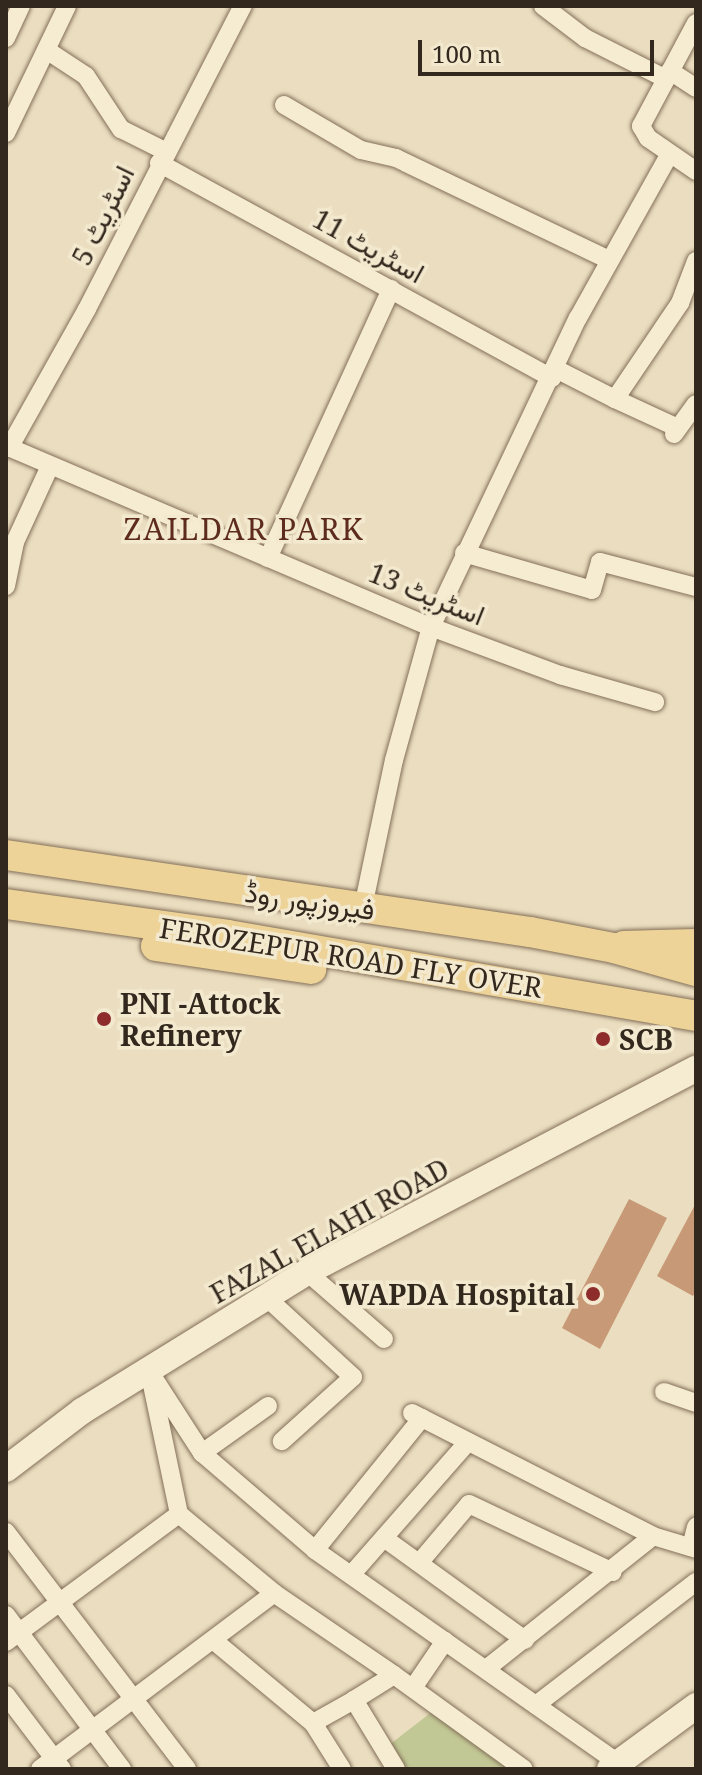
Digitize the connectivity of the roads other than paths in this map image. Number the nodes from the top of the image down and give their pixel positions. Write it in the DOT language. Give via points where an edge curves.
graph roads {
  1 [pos="21,6"];
  2 [pos="67,6"];
  3 [pos="243,6"];
  4 [pos="543,6"];
  5 [pos="696,23"];
  6 [pos="6,38"];
  7 [pos="48,51"];
  8 [pos="668,75"];
  9 [pos="696,88"];
  10 [pos="284,105"];
  11 [pos="6,133"];
  12 [pos="669,155"];
  13 [pos="162,157"];
  14 [pos="696,171"];
  15 [pos="609,260"];
  16 [pos="696,261"];
  17 [pos="391,289"];
  18 [pos="554,374"];
  19 [pos="615,399"];
  20 [pos="696,404"];
  21 [pos="7,447"];
  22 [pos="50,466"];
  23 [pos="464,553"];
  24 [pos="268,558"];
  25 [pos="6,586"];
  26 [pos="696,587"];
  27 [pos="431,627"];
  28 [pos="655,702"];
  29 [pos="6,855"];
  30 [pos="6,904"];
  31 [pos="363,907"];
  32 [pos="6,925"];
  33 [pos="696,944"];
  34 [pos="614,948"];
  35 [pos="685,970"];
  36 [pos="696,1016"];
  37 [pos="696,1029"];
  38 [pos="696,1069"];
  39 [pos="307,1272"];
  40 [pos="266,1297"];
  41 [pos="384,1339"];
  42 [pos="149,1371"];
  43 [pos="664,1392"];
  44 [pos="696,1403"];
  45 [pos="268,1406"];
  46 [pos="282,1441"];
  47 [pos="468,1442"];
  48 [pos="202,1453"];
  49 [pos="6,1469"];
  50 [pos="179,1514"];
  51 [pos="696,1527"];
  52 [pos="6,1532"];
  53 [pos="653,1536"];
  54 [pos="384,1538"];
  55 [pos="694,1548"];
  56 [pos="315,1550"];
  57 [pos="419,1563"];
  58 [pos="613,1572"];
  59 [pos="351,1575"];
  60 [pos="696,1582"];
  61 [pos="274,1593"];
  62 [pos="60,1603"];
  63 [pos="6,1615"];
  64 [pos="13,1637"];
  65 [pos="213,1640"];
  66 [pos="525,1640"];
  67 [pos="445,1641"];
  68 [pos="486,1669"];
  69 [pos="394,1675"];
  70 [pos="413,1688"];
  71 [pos="6,1695"];
  72 [pos="135,1700"];
  73 [pos="354,1700"];
  74 [pos="536,1705"];
  75 [pos="696,1706"];
  76 [pos="313,1723"];
  77 [pos="93,1731"];
  78 [pos="52,1765"];
  79 [pos="334,1766"];
  80 [pos="614,1766"];
  81 [pos="122,1769"];
  82 [pos="187,1769"];
  83 [pos="396,1769"];
  84 [pos="524,1769"];
  1 -- 6 [label="street"];
  2 -- 7 [label="street"];
  3 -- 13 [label="street, اسٹریٹ 5"];
  4 -- 8 [label="street" via="585,38"];
  5 -- 8 [label="street"];
  7 -- 11 [label="street"];
  7 -- 13 [label="street, اسٹریٹ 11" via="86,76 121,129"];
  8 -- 9 [label="street"];
  8 -- 12 [label="street" via="641,126"];
  10 -- 15 [label="street" via="361,150 396,158"];
  12 -- 14 [label="street"];
  12 -- 15 [label="street"];
  13 -- 17 [label="street, اسٹریٹ 11"];
  13 -- 21 [label="street, اسٹریٹ 5"];
  15 -- 18 [label="street"];
  16 -- 19 [label="street" via="680,303"];
  17 -- 18 [label="street, اسٹریٹ 11"];
  17 -- 24 [label="street"];
  18 -- 19 [label="street, اسٹریٹ 11"];
  18 -- 23 [label="street"];
  19 -- 20 [label="street, اسٹریٹ 11" via="676,431"];
  21 -- 22 [label="street, اسٹریٹ 13"];
  22 -- 24 [label="street, اسٹریٹ 13"];
  22 -- 25 [label="street" via="15,542"];
  23 -- 26 [label="street" via="592,590 600,562"];
  23 -- 27 [label="street"];
  24 -- 27 [label="street, اسٹریٹ 13"];
  27 -- 28 [label="street, اسٹریٹ 13" via="560,675"];
  27 -- 31 [label="street" via="394,760"];
  29 -- 31 [label="main road, فیروزپور روڈ"];
  30 -- 36 [label="main road, FEROZEPUR ROAD FLY OVER" via="258,939"];
  31 -- 34 [label="main road, فیروزپور روڈ"];
  32 -- 37 [label="main road"];
  33 -- 34 [label="main road, فیروزپور روڈ"];
  34 -- 35 [label="main road, فیروزپور روڈ"];
  38 -- 39 [label="street, FAZAL ELAHI ROAD"];
  39 -- 40 [label="street, FAZAL ELAHI ROAD"];
  39 -- 41 [label="street"];
  40 -- 42 [label="street, FAZAL ELAHI ROAD"];
  40 -- 46 [label="street" via="353,1377"];
  42 -- 48 [label="street"];
  42 -- 49 [label="street, FAZAL ELAHI ROAD" via="82,1411"];
  42 -- 50 [label="street"];
  43 -- 44 [label="street"];
  45 -- 48 [label="street"];
  47 -- 53 [label="street"];
  47 -- 54 [label="street"];
  47 -- 56 [label="street" via="417,1416"];
  48 -- 56 [label="street"];
  50 -- 61 [label="street"];
  50 -- 62 [label="street"];
  51 -- 55 [label="street"];
  52 -- 62 [label="street"];
  53 -- 55 [label="street"];
  53 -- 58 [label="street"];
  54 -- 57 [label="street"];
  54 -- 59 [label="street"];
  56 -- 59 [label="street"];
  57 -- 58 [label="street" via="469,1504"];
  57 -- 66 [label="street"];
  58 -- 66 [label="street"];
  59 -- 67 [label="street"];
  60 -- 74 [label="street"];
  61 -- 65 [label="street"];
  61 -- 69 [label="street"];
  62 -- 64 [label="street"];
  62 -- 72 [label="street"];
  63 -- 64 [label="street"];
  64 -- 77 [label="street"];
  65 -- 72 [label="street"];
  65 -- 76 [label="street"];
  66 -- 68 [label="street"];
  67 -- 68 [label="street"];
  67 -- 70 [label="street"];
  68 -- 74 [label="street"];
  69 -- 70 [label="street"];
  69 -- 73 [label="street"];
  70 -- 84 [label="street"];
  71 -- 78 [label="street"];
  72 -- 77 [label="street"];
  72 -- 82 [label="street"];
  73 -- 76 [label="street"];
  73 -- 83 [label="street"];
  74 -- 80 [label="street"];
  75 -- 80 [label="street"];
  76 -- 79 [label="street"];
  77 -- 78 [label="street"];
  77 -- 81 [label="street"];
}
